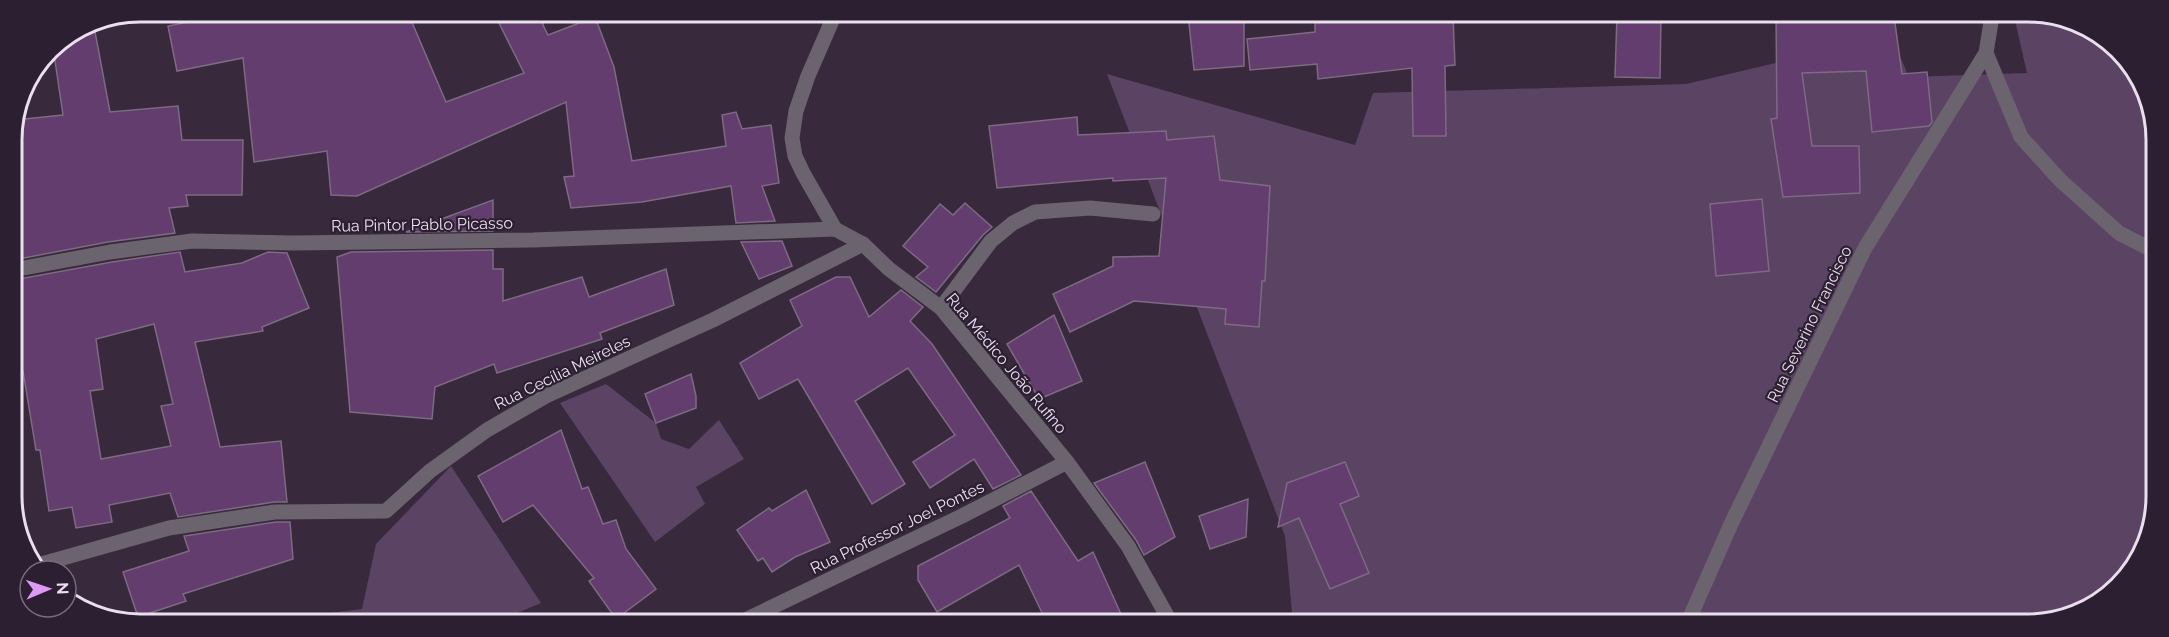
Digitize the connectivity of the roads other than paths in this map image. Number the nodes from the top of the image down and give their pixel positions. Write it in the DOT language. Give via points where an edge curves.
graph roads {
  1 [pos="832,22"];
  2 [pos="1991,22"];
  3 [pos="1986,53"];
  4 [pos="1153,214"];
  5 [pos="835,229"];
  6 [pos="862,244"];
  7 [pos="2146,247"];
  8 [pos="23,268"];
  9 [pos="940,308"];
  10 [pos="1067,462"];
  11 [pos="59,559"];
  12 [pos="758,614"];
  13 [pos="1166,614"];
  14 [pos="1692,614"];
  1 -- 5 [label="street" via="799,102 792,138 795,156"];
  2 -- 3 [label="street"];
  3 -- 7 [label="street" via="2021,137 2060,180 2120,233"];
  3 -- 14 [label="street, Rua Severino Francisco" via="1865,248 1731,524"];
  4 -- 9 [label="street" via="1090,208 1035,212 1013,223 992,241"];
  5 -- 6 [label="street, Rua Médico João Rufino"];
  5 -- 8 [label="street, Rua Pintor Pablo Picasso" via="533,240 192,241"];
  6 -- 9 [label="street, Rua Médico João Rufino"];
  6 -- 11 [label="street, Rua Cecília Meireles" via="713,320 536,402 487,430 430,471 386,511 275,512 169,528"];
  9 -- 10 [label="street, Rua Médico João Rufino"];
  10 -- 12 [label="street, Rua Professor Joel Pontes"];
  10 -- 13 [label="street, Rua Médico João Rufino" via="1128,546"];
}
